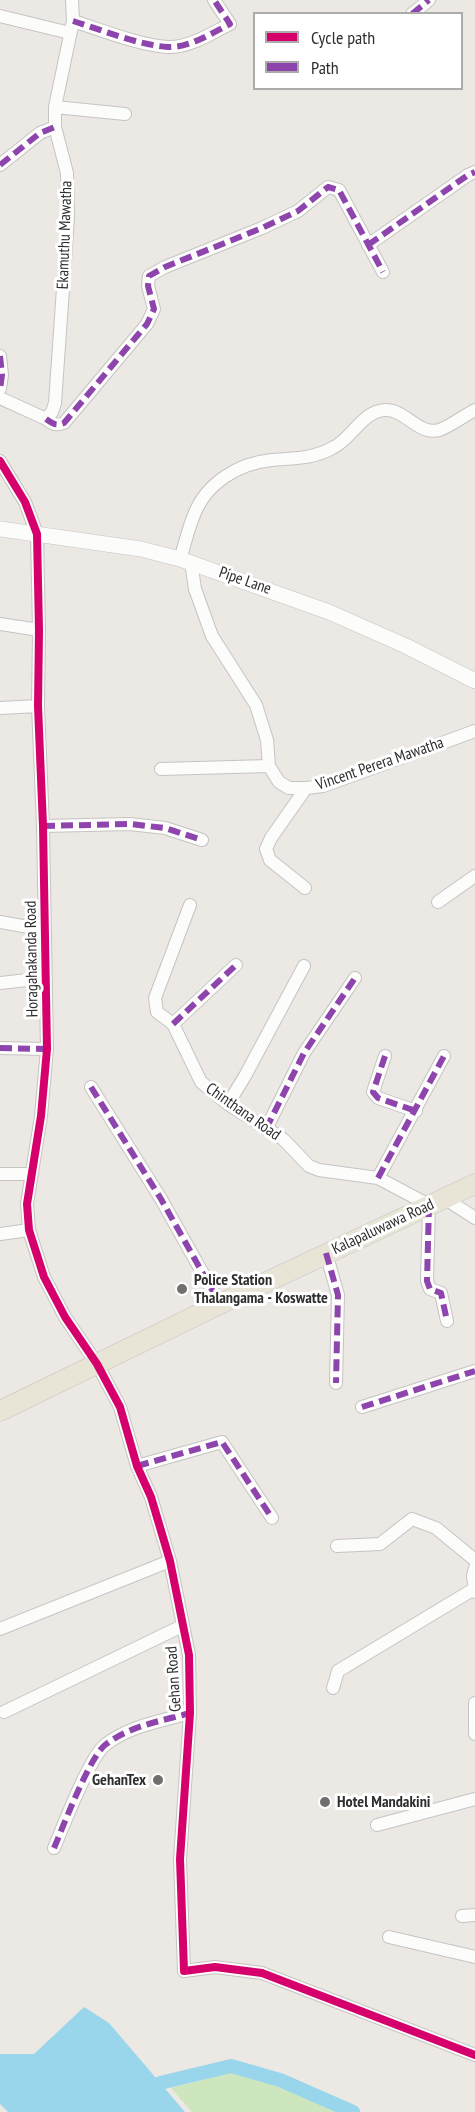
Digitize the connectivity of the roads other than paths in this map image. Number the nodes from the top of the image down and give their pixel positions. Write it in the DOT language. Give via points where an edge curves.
graph roads {
  1 [pos="72,0"];
  2 [pos="214,0"];
  3 [pos="429,0"];
  4 [pos="414,12"];
  5 [pos="0,16"];
  6 [pos="71,27"];
  7 [pos="55,107"];
  8 [pos="125,114"];
  9 [pos="55,127"];
  10 [pos="0,165"];
  11 [pos="475,172"];
  12 [pos="368,245"];
  13 [pos="383,272"];
  14 [pos="0,356"];
  15 [pos="0,389"];
  16 [pos="0,398"];
  17 [pos="475,411"];
  18 [pos="46,419"];
  19 [pos="0,461"];
  20 [pos="0,529"];
  21 [pos="37,534"];
  22 [pos="186,561"];
  23 [pos="0,624"];
  24 [pos="39,630"];
  25 [pos="475,681"];
  26 [pos="38,706"];
  27 [pos="0,708"];
  28 [pos="475,731"];
  29 [pos="269,766"];
  30 [pos="161,769"];
  31 [pos="306,788"];
  32 [pos="43,826"];
  33 [pos="202,840"];
  34 [pos="475,876"];
  35 [pos="305,888"];
  36 [pos="438,902"];
  37 [pos="190,905"];
  38 [pos="0,922"];
  39 [pos="45,930"];
  40 [pos="236,965"];
  41 [pos="304,966"];
  42 [pos="46,978"];
  43 [pos="355,978"];
  44 [pos="0,983"];
  45 [pos="173,1024"];
  46 [pos="0,1048"];
  47 [pos="47,1049"];
  48 [pos="385,1056"];
  49 [pos="444,1056"];
  50 [pos="91,1087"];
  51 [pos="228,1104"];
  52 [pos="416,1111"];
  53 [pos="266,1129"];
  54 [pos="0,1174"];
  55 [pos="31,1174"];
  56 [pos="378,1179"];
  57 [pos="475,1184"];
  58 [pos="436,1201"];
  59 [pos="475,1218"];
  60 [pos="29,1230"];
  61 [pos="0,1234"];
  62 [pos="326,1254"];
  63 [pos="220,1304"];
  64 [pos="447,1321"];
  65 [pos="97,1364"];
  66 [pos="475,1371"];
  67 [pos="336,1383"];
  68 [pos="362,1407"];
  69 [pos="0,1411"];
  70 [pos="137,1466"];
  71 [pos="272,1518"];
  72 [pos="337,1546"];
  73 [pos="475,1560"];
  74 [pos="170,1562"];
  75 [pos="475,1568"];
  76 [pos="475,1590"];
  77 [pos="182,1626"];
  78 [pos="0,1629"];
  79 [pos="333,1688"];
  80 [pos="475,1703"];
  81 [pos="4,1712"];
  82 [pos="190,1713"];
  83 [pos="475,1716"];
  84 [pos="475,1734"];
  85 [pos="475,1799"];
  86 [pos="377,1825"];
  87 [pos="54,1848"];
  88 [pos="462,1916"];
  89 [pos="475,1916"];
  90 [pos="389,1937"];
  91 [pos="475,1957"];
  92 [pos="475,2055"];
  1 -- 6 [label="street, Ekamuthu Mawatha"];
  2 -- 6 [label="street" via="230,24 198,40 170,47"];
  3 -- 4 [label="street"];
  5 -- 6 [label="street"];
  6 -- 7 [label="street, Ekamuthu Mawatha"];
  7 -- 8 [label="street"];
  7 -- 9 [label="street, Ekamuthu Mawatha"];
  9 -- 10 [label="street" via="40,133"];
  9 -- 18 [label="street, Ekamuthu Mawatha" via="66,173 68,217 55,404"];
  11 -- 12 [label="street"];
  12 -- 13 [label="street"];
  12 -- 18 [label="street" via="339,190 328,187 298,211 165,267 147,280 154,309 147,324 64,423 58,426"];
  14 -- 15 [label="street"];
  16 -- 18 [label="street"];
  17 -- 22 [label="street" via="436,431 424,429 399,413 372,413 336,446 316,456 271,460 223,477 194,513"];
  19 -- 21 [label="street" via="25,502"];
  20 -- 21 [label="street, Pipe Lane"];
  21 -- 22 [label="street, Pipe Lane" via="141,549"];
  21 -- 24 [label="street, Horagahakanda Road"];
  22 -- 25 [label="street, Pipe Lane" via="368,628"];
  22 -- 29 [label="street" via="212,636 256,705 267,741"];
  23 -- 24 [label="street"];
  24 -- 26 [label="street, Horagahakanda Road"];
  26 -- 27 [label="street"];
  26 -- 32 [label="street, Horagahakanda Road"];
  28 -- 31 [label="street, Vincent Perera Mawatha" via="323,786"];
  29 -- 30 [label="street"];
  29 -- 31 [label="street" via="279,782 289,788"];
  31 -- 35 [label="street, Vincent Perera Mawatha" via="266,849 270,860"];
  32 -- 33 [label="street" via="130,824 165,828"];
  32 -- 39 [label="street, Horagahakanda Road"];
  34 -- 36 [label="street"];
  37 -- 45 [label="street, Chinthana Road" via="155,998 157,1012"];
  38 -- 39 [label="street"];
  39 -- 42 [label="street, Horagahakanda Road"];
  40 -- 45 [label="street"];
  41 -- 51 [label="street"];
  42 -- 44 [label="street"];
  42 -- 47 [label="street, Horagahakanda Road"];
  43 -- 53 [label="street" via="304,1053"];
  45 -- 51 [label="street, Chinthana Road" via="201,1082"];
  46 -- 47 [label="street"];
  47 -- 55 [label="street, Horagahakanda Road"];
  48 -- 52 [label="street" via="373,1092 378,1098"];
  49 -- 52 [label="street"];
  50 -- 63 [label="street"];
  51 -- 53 [label="street, Chinthana Road"];
  52 -- 56 [label="street"];
  53 -- 56 [label="street, Chinthana Road" via="283,1139 309,1166"];
  54 -- 55 [label="street"];
  55 -- 60 [label="street, Horagahakanda Road"];
  56 -- 58 [label="street, Chinthana Road"];
  57 -- 58 [label="main road, Kalapaluwawa Road"];
  58 -- 59 [label="street, Chinthana Road"];
  58 -- 62 [label="main road, Kalapaluwawa Road"];
  58 -- 64 [label="street" via="427,1281 430,1289 441,1293"];
  60 -- 61 [label="street"];
  60 -- 65 [label="street, Horagahakanda Road" via="45,1277 79,1340"];
  62 -- 63 [label="main road, Kalapaluwawa Road"];
  62 -- 67 [label="street" via="338,1295"];
  63 -- 65 [label="main road, Kalapaluwawa Road"];
  65 -- 69 [label="main road, Kalapaluwawa Road"];
  65 -- 70 [label="street, Gehan Road" via="120,1407"];
  66 -- 68 [label="street"];
  70 -- 71 [label="street" via="222,1442"];
  70 -- 74 [label="street, Gehan Road" via="151,1497"];
  72 -- 73 [label="street" via="380,1544 412,1519 436,1528"];
  74 -- 77 [label="street, Gehan Road"];
  74 -- 78 [label="street"];
  75 -- 76 [label="street"];
  76 -- 79 [label="street" via="338,1671"];
  77 -- 81 [label="street"];
  77 -- 82 [label="street, Gehan Road" via="189,1655"];
  80 -- 83 [label="street"];
  82 -- 87 [label="street" via="132,1729 103,1746"];
  82 -- 92 [label="street, Gehan Road" via="180,1859 184,1971 215,1967 262,1973"];
  83 -- 84 [label="street"];
  85 -- 86 [label="street"];
  88 -- 89 [label="street"];
  90 -- 91 [label="street"];
}
